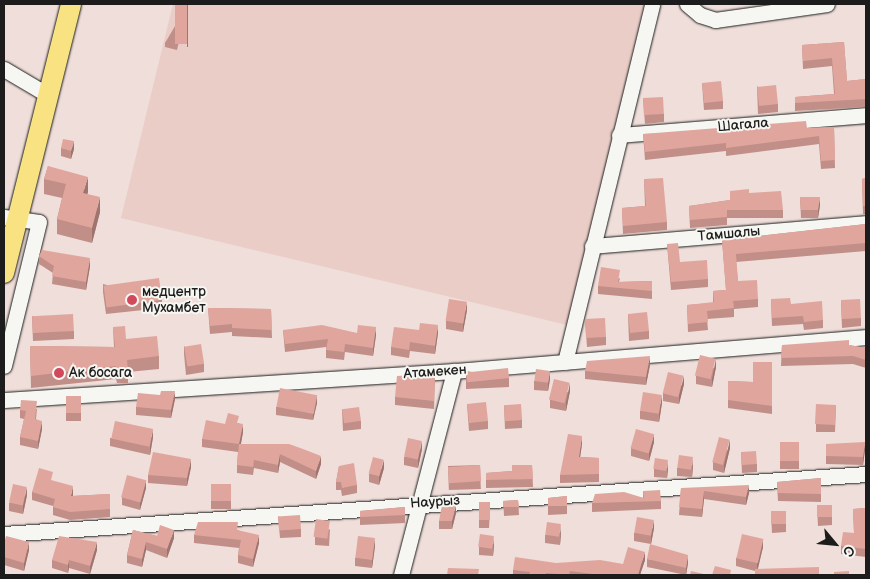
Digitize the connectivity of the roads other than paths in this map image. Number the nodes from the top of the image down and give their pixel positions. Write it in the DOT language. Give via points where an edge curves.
graph roads {
  1 [pos="71,4"];
  2 [pos="652,4"];
  3 [pos="687,4"];
  4 [pos="827,4"];
  5 [pos="4,69"];
  6 [pos="48,95"];
  7 [pos="866,115"];
  8 [pos="620,135"];
  9 [pos="11,217"];
  10 [pos="866,223"];
  11 [pos="592,246"];
  12 [pos="4,273"];
  13 [pos="866,337"];
  14 [pos="564,362"];
  15 [pos="4,366"];
  16 [pos="454,371"];
  17 [pos="4,400"];
  18 [pos="866,474"];
  19 [pos="419,503"];
  20 [pos="4,534"];
  21 [pos="401,575"];
  1 -- 6 [label="main road"];
  2 -- 8 [label="street"];
  3 -- 4 [label="street" via="700,15 715,20"];
  5 -- 6 [label="street"];
  6 -- 9 [label="main road"];
  7 -- 8 [label="street, Шагала"];
  8 -- 11 [label="street"];
  9 -- 12 [label="main road"];
  9 -- 15 [label="street" via="39,222"];
  10 -- 11 [label="street, Тамшалы"];
  11 -- 14 [label="street"];
  13 -- 14 [label="street, Атамекен"];
  14 -- 16 [label="street, Атамекен"];
  16 -- 17 [label="street, Атамекен"];
  16 -- 19 [label="street"];
  18 -- 19 [label="street, Наурыз"];
  19 -- 20 [label="street, Наурыз"];
  19 -- 21 [label="street"];
}
